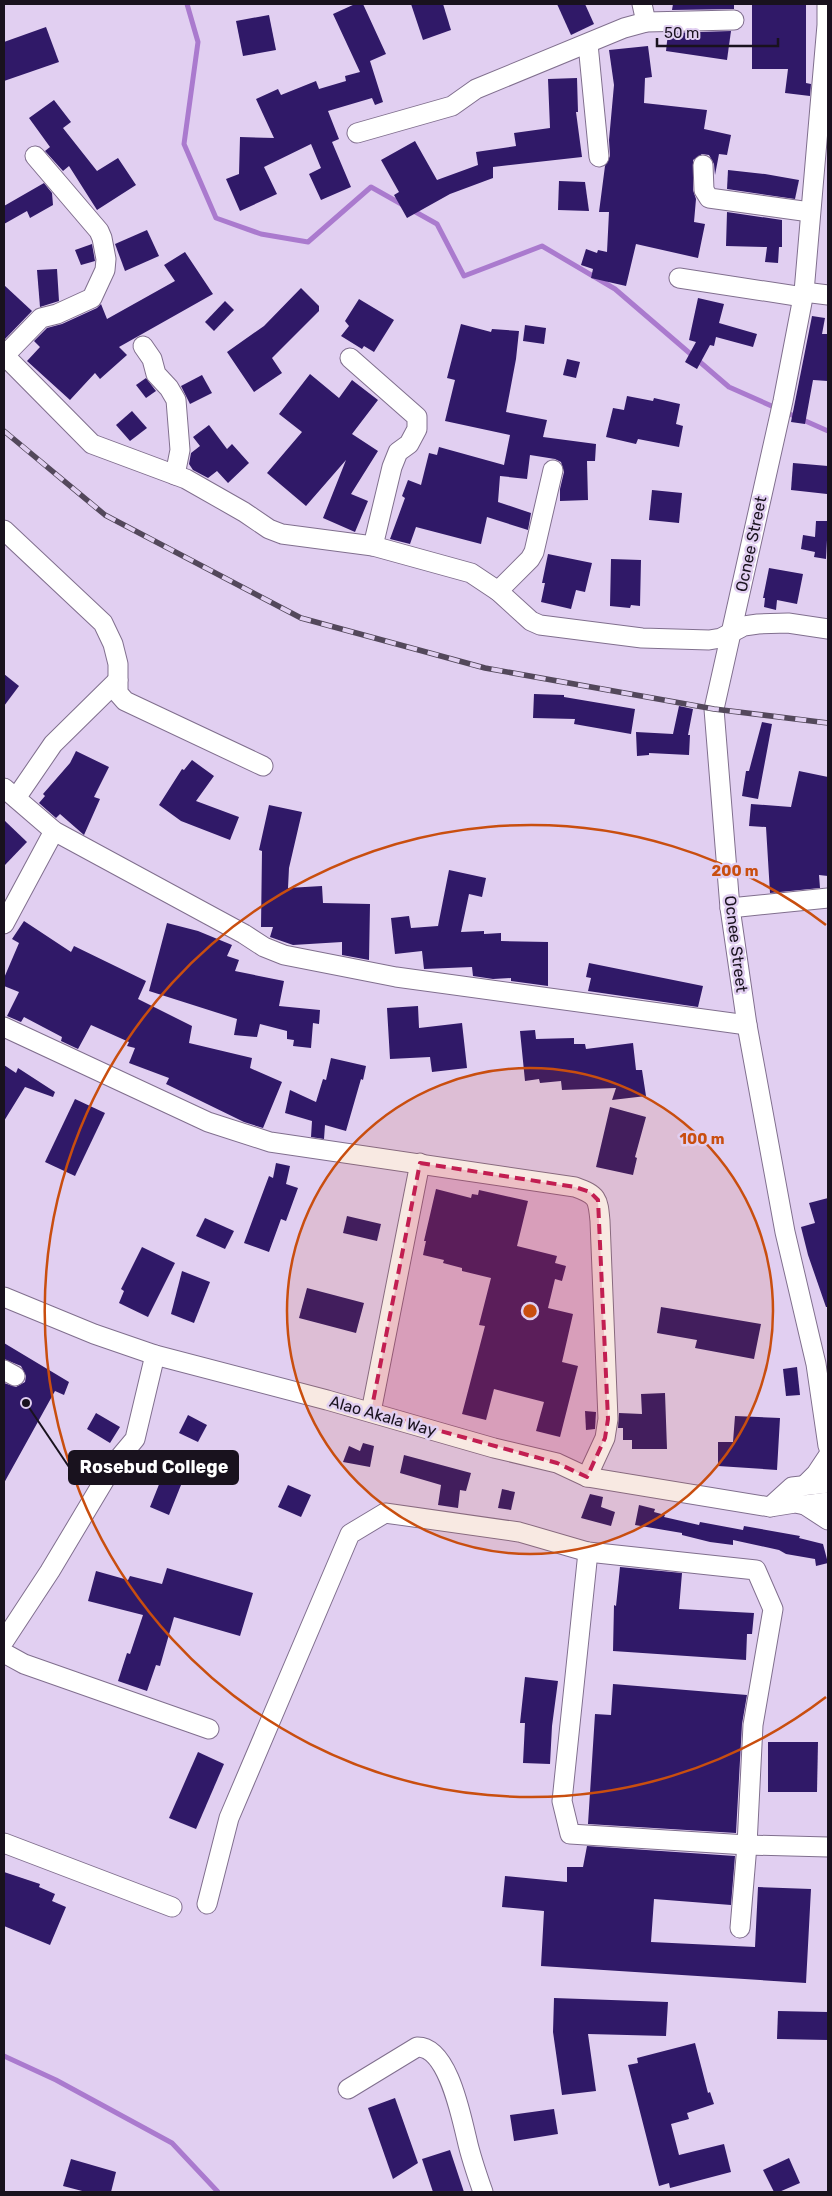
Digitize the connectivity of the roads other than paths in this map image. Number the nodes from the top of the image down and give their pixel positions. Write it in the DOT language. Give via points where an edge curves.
graph roads {
  1 [pos="827,4"];
  2 [pos="644,13"];
  3 [pos="734,20"];
  4 [pos="828,25"];
  5 [pos="588,44"];
  6 [pos="357,133"];
  7 [pos="35,156"];
  8 [pos="598,157"];
  9 [pos="703,165"];
  10 [pos="810,212"];
  11 [pos="680,278"];
  12 [pos="803,294"];
  13 [pos="828,295"];
  14 [pos="143,346"];
  15 [pos="4,355"];
  16 [pos="350,358"];
  17 [pos="553,470"];
  18 [pos="175,475"];
  19 [pos="4,530"];
  20 [pos="373,546"];
  21 [pos="498,591"];
  22 [pos="828,629"];
  23 [pos="732,632"];
  24 [pos="118,680"];
  25 [pos="262,766"];
  26 [pos="10,793"];
  27 [pos="54,831"];
  28 [pos="828,898"];
  29 [pos="730,908"];
  30 [pos="4,924"];
  31 [pos="747,1025"];
  32 [pos="4,1027"];
  33 [pos="420,1163"];
  34 [pos="4,1296"];
  35 [pos="155,1355"];
  36 [pos="822,1362"];
  37 [pos="371,1412"];
  38 [pos="828,1446"];
  39 [pos="828,1456"];
  40 [pos="587,1477"];
  41 [pos="828,1483"];
  42 [pos="806,1484"];
  43 [pos="828,1502"];
  44 [pos="805,1505"];
  45 [pos="770,1507"];
  46 [pos="828,1520"];
  47 [pos="588,1552"];
  48 [pos="4,1641"];
  49 [pos="4,1653"];
  50 [pos="209,1729"];
  51 [pos="4,1843"];
  52 [pos="747,1845"];
  53 [pos="828,1847"];
  54 [pos="207,1904"];
  55 [pos="172,1907"];
  56 [pos="740,1928"];
  57 [pos="348,2089"];
  58 [pos="483,2192"];
  1 -- 4 [label="street, Ocnee Street"];
  2 -- 3 [label="street"];
  2 -- 5 [label="street" via="624,28"];
  4 -- 10 [label="street, Ocnee Street"];
  5 -- 6 [label="street" via="476,89 452,106"];
  5 -- 8 [label="street"];
  7 -- 15 [label="street" via="99,231 106,259 105,270 92,298 41,318"];
  9 -- 10 [label="street" via="704,190 709,198"];
  10 -- 12 [label="street, Ocnee Street"];
  11 -- 12 [label="street"];
  12 -- 13 [label="street"];
  12 -- 23 [label="street, Ocnee Street"];
  14 -- 18 [label="street" via="152,359 156,374 176,400 180,450"];
  15 -- 18 [label="street" via="92,444"];
  16 -- 20 [label="street" via="417,417 417,428 409,444 398,452 392,467"];
  17 -- 21 [label="street" via="534,552"];
  18 -- 20 [label="street" via="282,534"];
  19 -- 24 [label="street" via="103,623 113,644"];
  20 -- 21 [label="street" via="471,573"];
  21 -- 23 [label="street" via="527,618 540,625 642,638 709,640"];
  22 -- 23 [label="street" via="788,623 744,626"];
  23 -- 29 [label="street, Ocnee Street" via="714,708"];
  24 -- 25 [label="street" via="118,693 125,701"];
  24 -- 26 [label="street" via="53,744"];
  26 -- 27 [label="street"];
  27 -- 30 [label="street"];
  27 -- 31 [label="street" via="284,955 396,977"];
  28 -- 29 [label="street"];
  29 -- 31 [label="street, Ocnee Street"];
  31 -- 36 [label="street, Ocnee Street" via="785,1232"];
  32 -- 33 [label="street" via="208,1122 240,1133 279,1144"];
  33 -- 37 [label="street"];
  33 -- 40 [label="street" via="575,1187 590,1192 598,1200 608,1419 605,1438"];
  34 -- 35 [label="street, Alao Akala Way" via="94,1334"];
  35 -- 37 [label="street, Alao Akala Way"];
  35 -- 48 [label="street" via="135,1439 114,1464"];
  36 -- 38 [label="street, Ocnee Street"];
  37 -- 40 [label="street, Alao Akala Way" via="557,1463"];
  39 -- 42 [label="street"];
  40 -- 45 [label="street, Alao Akala Way"];
  41 -- 42 [label="street"];
  42 -- 45 [label="street" via="792,1487"];
  43 -- 44 [label="street, Alao Akala Way"];
  44 -- 45 [label="street, Alao Akala Way" via="795,1503"];
  44 -- 46 [label="street"];
  47 -- 52 [label="street" via="756,1570 773,1609 753,1724"];
  47 -- 52 [label="street" via="562,1801 570,1834"];
  47 -- 54 [label="street" via="519,1532 385,1513 350,1534 229,1818"];
  49 -- 50 [label="street" via="24,1664"];
  51 -- 55 [label="street"];
  52 -- 53 [label="street"];
  52 -- 56 [label="street"];
  57 -- 58 [label="street" via="417,2047 432,2051 459,2102"];
}
